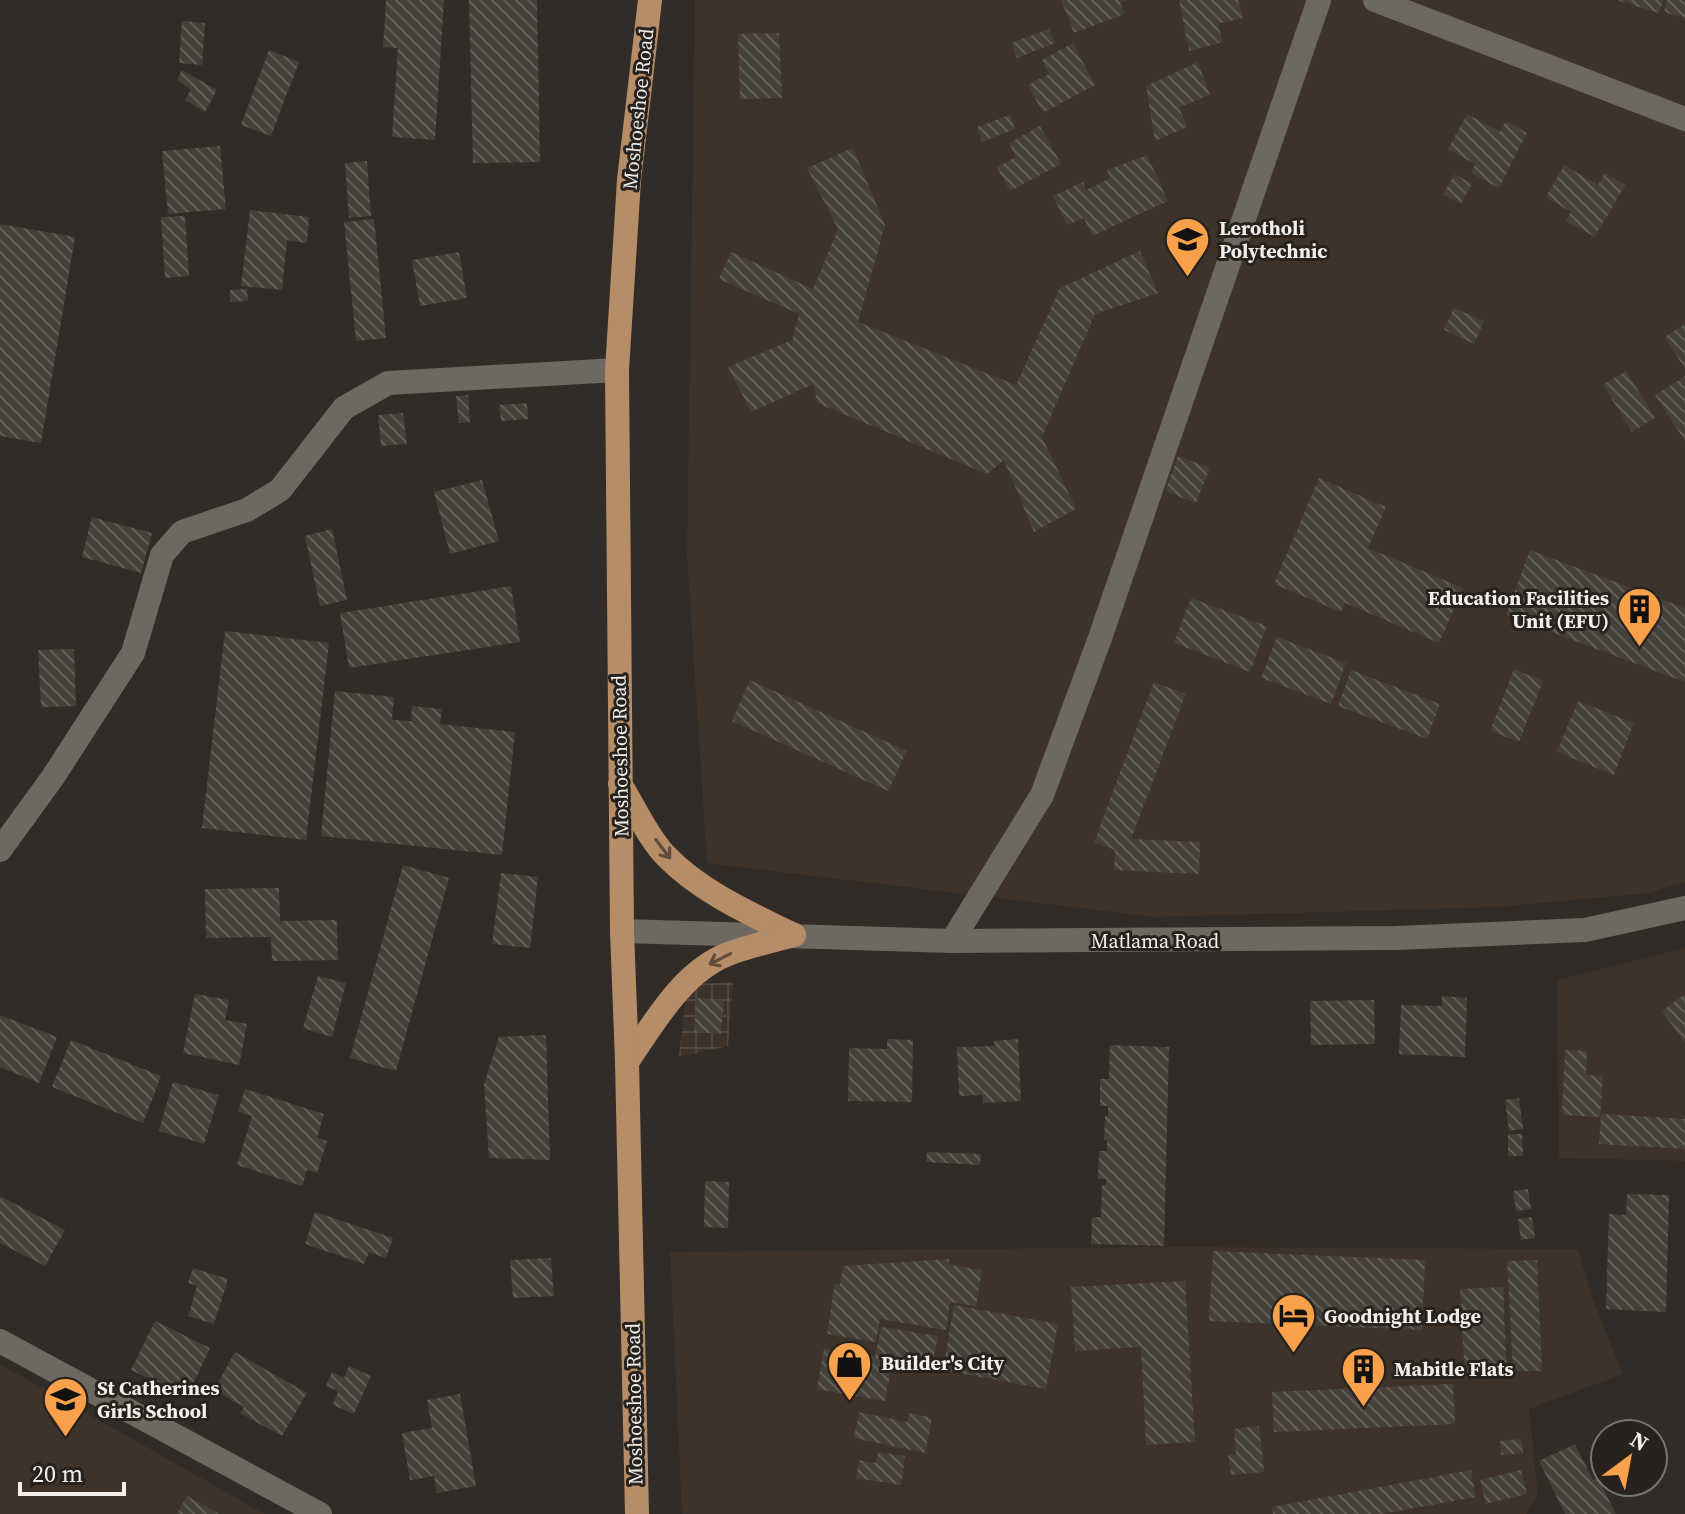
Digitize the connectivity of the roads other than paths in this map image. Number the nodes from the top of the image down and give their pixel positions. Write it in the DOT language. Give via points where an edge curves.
graph roads {
  1 [pos="650,0"];
  2 [pos="1319,0"];
  3 [pos="1375,0"];
  4 [pos="1685,119"];
  5 [pos="617,370"];
  6 [pos="620,784"];
  7 [pos="0,850"];
  8 [pos="1685,908"];
  9 [pos="622,931"];
  10 [pos="794,935"];
  11 [pos="952,941"];
  12 [pos="627,1062"];
  13 [pos="0,1341"];
  14 [pos="320,1514"];
  15 [pos="637,1514"];
  1 -- 5 [label="main road, Moshoeshoe Road" via="629,180"];
  2 -- 11 [label="street" via="1042,795"];
  3 -- 4 [label="street"];
  5 -- 6 [label="main road, Moshoeshoe Road"];
  5 -- 7 [label="street" via="388,383 344,408 280,490 247,510 182,532 162,555 133,653"];
  6 -- 9 [label="main road, Moshoeshoe Road"];
  6 -- 10 [label="main road, one-way" via="666,856 707,888"];
  8 -- 11 [label="street, Matlama Road" via="1585,930 1527,933 1249,941"];
  9 -- 10 [label="street, Matlama Road"];
  9 -- 12 [label="main road, Moshoeshoe Road"];
  10 -- 11 [label="street, Matlama Road"];
  10 -- 12 [label="main road, one-way" via="727,954 705,967 686,983"];
  12 -- 15 [label="main road, Moshoeshoe Road"];
  13 -- 14 [label="street"];
}
